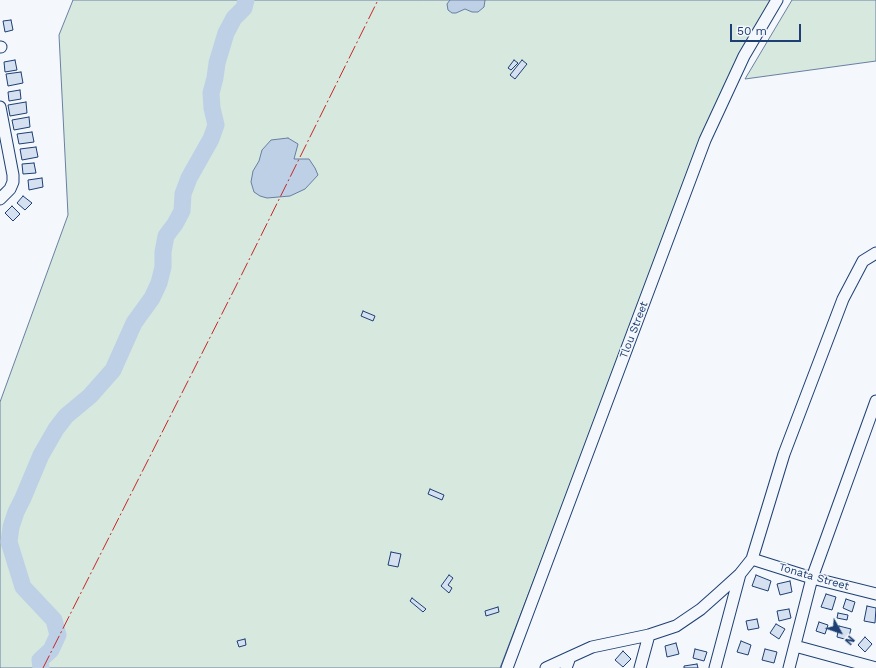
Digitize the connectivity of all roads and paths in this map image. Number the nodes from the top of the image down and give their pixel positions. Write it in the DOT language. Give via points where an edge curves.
graph roads {
  1 [pos="777,0"];
  2 [pos="0,107"];
  3 [pos="1,121"];
  4 [pos="0,199"];
  5 [pos="876,253"];
  6 [pos="876,401"];
  7 [pos="752,559"];
  8 [pos="740,574"];
  9 [pos="812,578"];
  10 [pos="876,594"];
  11 [pos="649,635"];
  12 [pos="795,646"];
  13 [pos="570,657"];
  14 [pos="870,667"];
  15 [pos="506,668"];
  16 [pos="546,668"];
  17 [pos="566,668"];
  18 [pos="640,668"];
  19 [pos="715,668"];
  20 [pos="789,668"];
  1 -- 15 [label="street, Tlou Street" via="744,56 705,140"];
  2 -- 3 [label="street"];
  3 -- 4 [label="street" via="13,182"];
  5 -- 7 [label="street" via="862,261 843,299 784,454"];
  6 -- 9 [label="street"];
  7 -- 8 [label="street"];
  7 -- 9 [label="street, Tonata Street"];
  8 -- 11 [label="street" via="689,618 676,626"];
  8 -- 19 [label="street"];
  9 -- 10 [label="street, Tonata Street"];
  9 -- 12 [label="street"];
  11 -- 13 [label="street" via="592,647"];
  11 -- 18 [label="street"];
  12 -- 14 [label="street"];
  12 -- 20 [label="street"];
  13 -- 16 [label="street"];
  13 -- 17 [label="street"];
}
